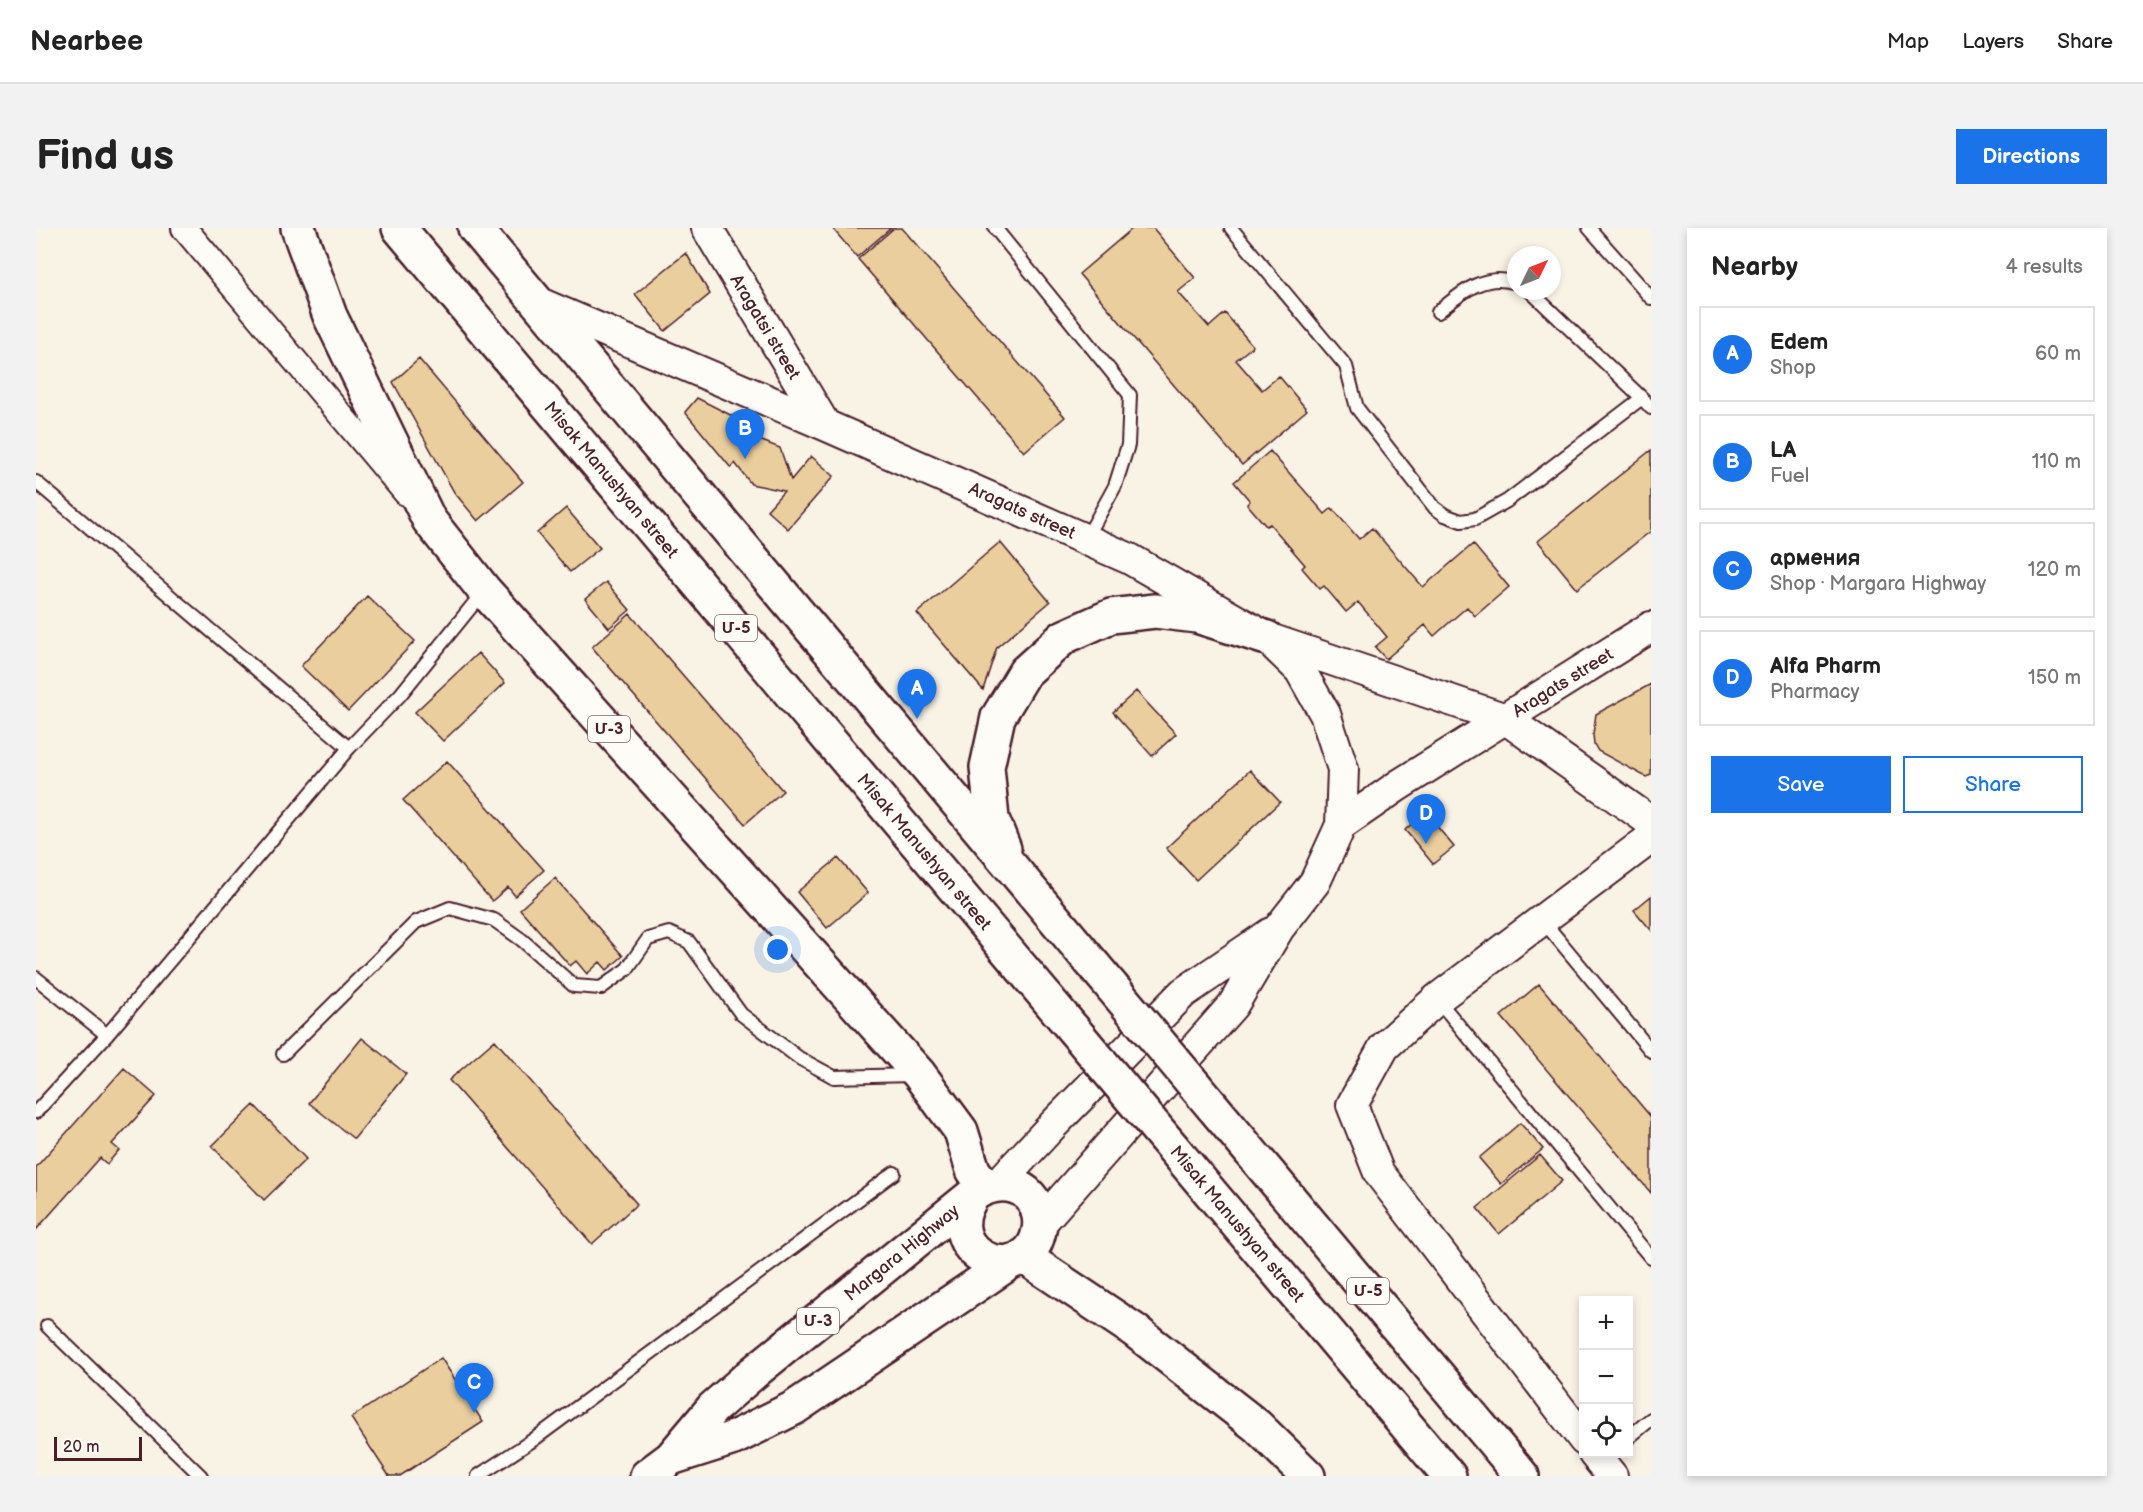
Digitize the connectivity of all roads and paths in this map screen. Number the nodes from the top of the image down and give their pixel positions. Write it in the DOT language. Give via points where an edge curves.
graph roads {
  1 [pos="184,228"];
  2 [pos="298,228"];
  3 [pos="399,228"];
  4 [pos="475,228"];
  5 [pos="707,228"];
  6 [pos="995,228"];
  7 [pos="1231,228"];
  8 [pos="1589,228"];
  9 [pos="1507,280"];
  10 [pos="1651,298"];
  11 [pos="1539,300"];
  12 [pos="537,302"];
  13 [pos="1438,312"];
  14 [pos="1642,398"];
  15 [pos="1651,408"];
  16 [pos="825,424"];
  17 [pos="36,482"];
  18 [pos="429,520"];
  19 [pos="1086,539"];
  20 [pos="484,590"];
  21 [pos="1651,627"];
  22 [pos="1267,638"];
  23 [pos="1506,719"];
  24 [pos="349,748"];
  25 [pos="1651,822"];
  26 [pos="1341,825"];
  27 [pos="1651,838"];
  28 [pos="1012,867"];
  29 [pos="1542,920"];
  30 [pos="1279,928"];
  31 [pos="36,978"];
  32 [pos="1437,999"];
  33 [pos="107,1035"];
  34 [pos="1651,1051"];
  35 [pos="283,1054"];
  36 [pos="919,1074"];
  37 [pos="36,1113"];
  38 [pos="894,1173"];
  39 [pos="986,1188"];
  40 [pos="1041,1223"];
  41 [pos="1651,1258"];
  42 [pos="1017,1259"];
  43 [pos="47,1326"];
  44 [pos="1651,1419"];
  45 [pos="1579,1430"];
  46 [pos="1633,1435"];
  47 [pos="659,1467"];
  48 [pos="201,1476"];
  49 [pos="478,1476"];
  50 [pos="1308,1476"];
  51 [pos="1449,1476"];
  52 [pos="1522,1476"];
  1 -- 18 [label="street"];
  2 -- 18 [label="highway, Մ-3" via="330,316"];
  3 -- 51 [label="highway, Misak Manushyan street / Մ-5, bridge"];
  4 -- 12 [label="highway, Մ-5"];
  5 -- 16 [label="street, Aragatsi street"];
  6 -- 19 [label="lane" via="1130,395 1128,445 1115,486"];
  7 -- 14 [label="lane" via="1346,366 1357,408 1435,508 1445,515 1461,521 1475,519 1507,501"];
  8 -- 10 [label="lane"];
  9 -- 13 [label="lane" via="1484,280"];
  11 -- 14 [label="lane"];
  12 -- 16 [label="street, Aragats street"];
  12 -- 28 [label="highway, Մ-5"];
  14 -- 15 [label="lane"];
  16 -- 19 [label="street, Aragats street"];
  17 -- 24 [label="lane"];
  18 -- 20 [label="highway, Մ-3"];
  19 -- 22 [label="street, Aragats street" via="1130,559"];
  20 -- 24 [label="lane" via="400,695"];
  20 -- 36 [label="highway, Մ-3"];
  21 -- 23 [label="street, Aragats street"];
  22 -- 23 [label="street, Aragats street"];
  22 -- 26 [label="street, Margara Highway" via="1300,670 1325,714 1342,769"];
  22 -- 28 [label="highway" via="1197,616 1155,611 1111,616 1064,637 1025,672 998,717 987,767 992,819"];
  23 -- 25 [label="street"];
  23 -- 26 [label="street, Aragats street"];
  24 -- 33 [label="lane"];
  26 -- 30 [label="street, Margara Highway" via="1315,882"];
  27 -- 29 [label="street"];
  28 -- 52 [label="highway, Մ-5, bridge"];
  29 -- 32 [label="street"];
  29 -- 34 [label="lane"];
  30 -- 39 [label="street, Margara Highway / Մ-3" via="1183,993"];
  30 -- 40 [label="street, Margara Highway" via="1233,1005"];
  31 -- 33 [label="lane"];
  32 -- 41 [label="lane"];
  32 -- 45 [label="street" via="1384,1047 1352,1105 1379,1173"];
  33 -- 37 [label="lane"];
  35 -- 36 [label="lane" via="416,921 450,908 494,920 574,986 601,988 627,969 648,939 669,933 689,942 741,1014 799,1058 834,1077"];
  36 -- 39 [label="highway, Մ-3" via="961,1131 973,1170"];
  38 -- 49 [label="lane" via="533,1440"];
  39 -- 40 [label="highway" via="1011,1185 1023,1190 1032,1199"];
  39 -- 42 [label="highway, Margara Highway" via="966,1205 962,1230 967,1242 986,1259 999,1263"];
  39 -- 47 [label="highway, Margara Highway / Մ-3" via="753,1373 713,1408"];
  40 -- 42 [label="highway, Margara Highway" via="1033,1247"];
  42 -- 47 [label="highway, Margara Highway / Մ-3" via="794,1408 734,1438"];
  42 -- 50 [label="highway" via="1134,1330 1257,1426"];
  43 -- 48 [label="lane"];
  44 -- 46 [label="lane"];
}
